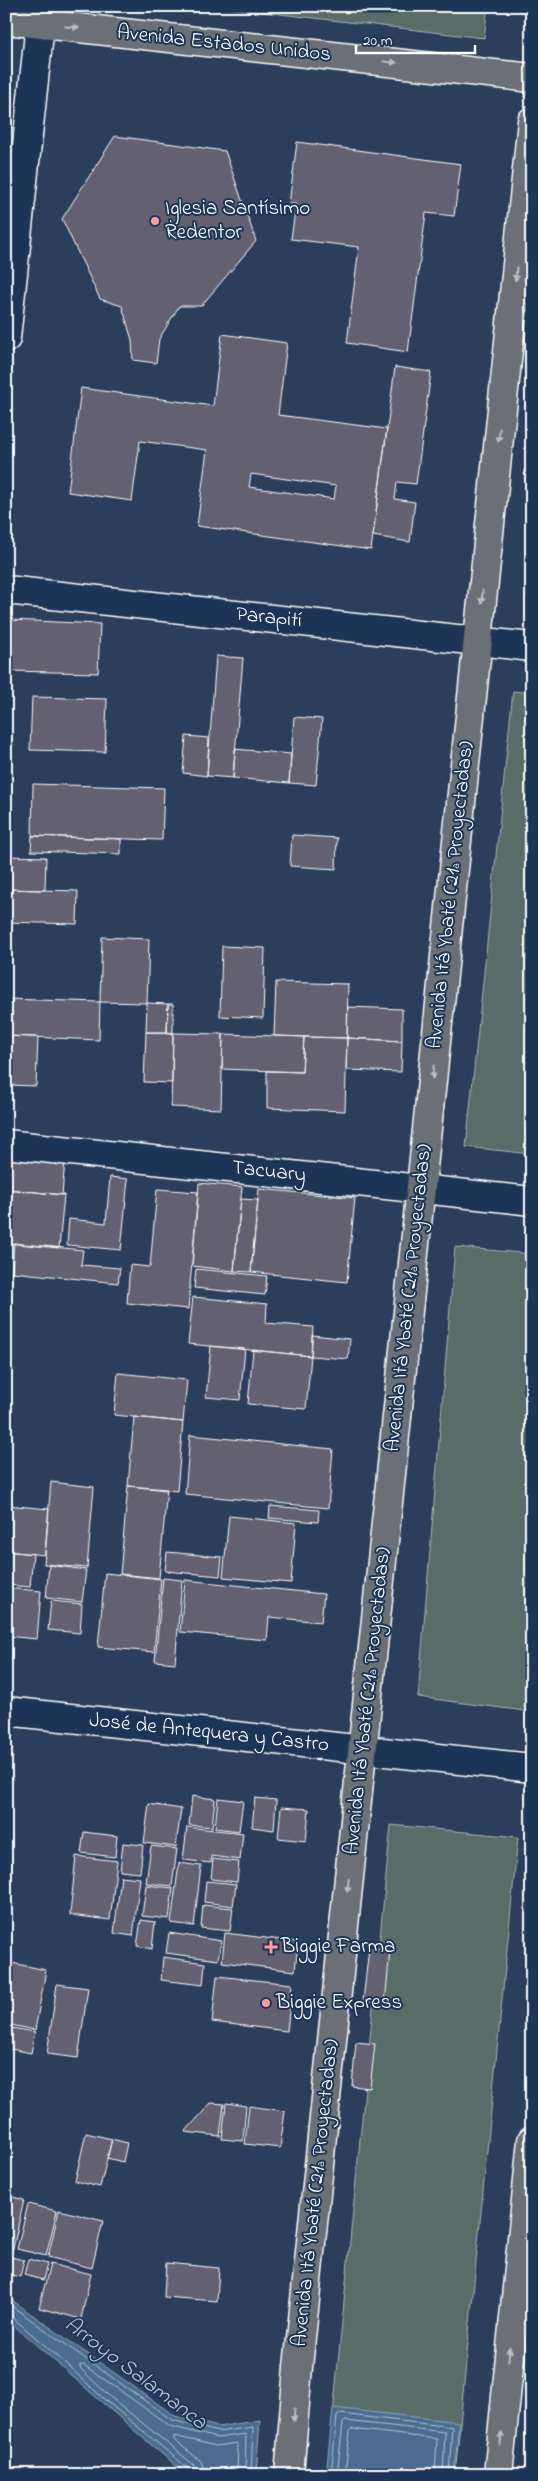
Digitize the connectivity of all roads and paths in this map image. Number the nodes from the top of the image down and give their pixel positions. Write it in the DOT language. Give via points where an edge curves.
graph roads {
  1 [pos="41,15"];
  2 [pos="6,20"];
  3 [pos="532,78"];
  4 [pos="532,121"];
  5 [pos="6,338"];
  6 [pos="6,590"];
  7 [pos="477,641"];
  8 [pos="532,647"];
  9 [pos="6,1144"];
  10 [pos="420,1189"];
  11 [pos="532,1201"];
  12 [pos="6,1711"];
  13 [pos="362,1750"];
  14 [pos="532,1768"];
  15 [pos="532,2140"];
  16 [pos="289,2475"];
  17 [pos="498,2475"];
  1 -- 2 [label="main road, Avenida Estados Unidos"];
  1 -- 3 [label="main road, Avenida Estados Unidos, one-way"];
  1 -- 5 [label="street"];
  4 -- 7 [label="main road, Avenida Itá Ybaté (21ª Proyectadas), one-way"];
  6 -- 7 [label="street, Parapití"];
  7 -- 8 [label="street, Parapití"];
  7 -- 10 [label="main road, Avenida Itá Ybaté (21ª Proyectadas), one-way"];
  9 -- 10 [label="street, Tacuary"];
  10 -- 11 [label="street, Tacuary"];
  10 -- 13 [label="main road, Avenida Itá Ybaté (21ª Proyectadas)"];
  12 -- 13 [label="street, José de Antequera y Castro"];
  13 -- 14 [label="street, José de Antequera y Castro"];
  13 -- 16 [label="main road, Avenida Itá Ybaté (21ª Proyectadas), one-way"];
  17 -- 15 [label="main road, one-way"];
}
